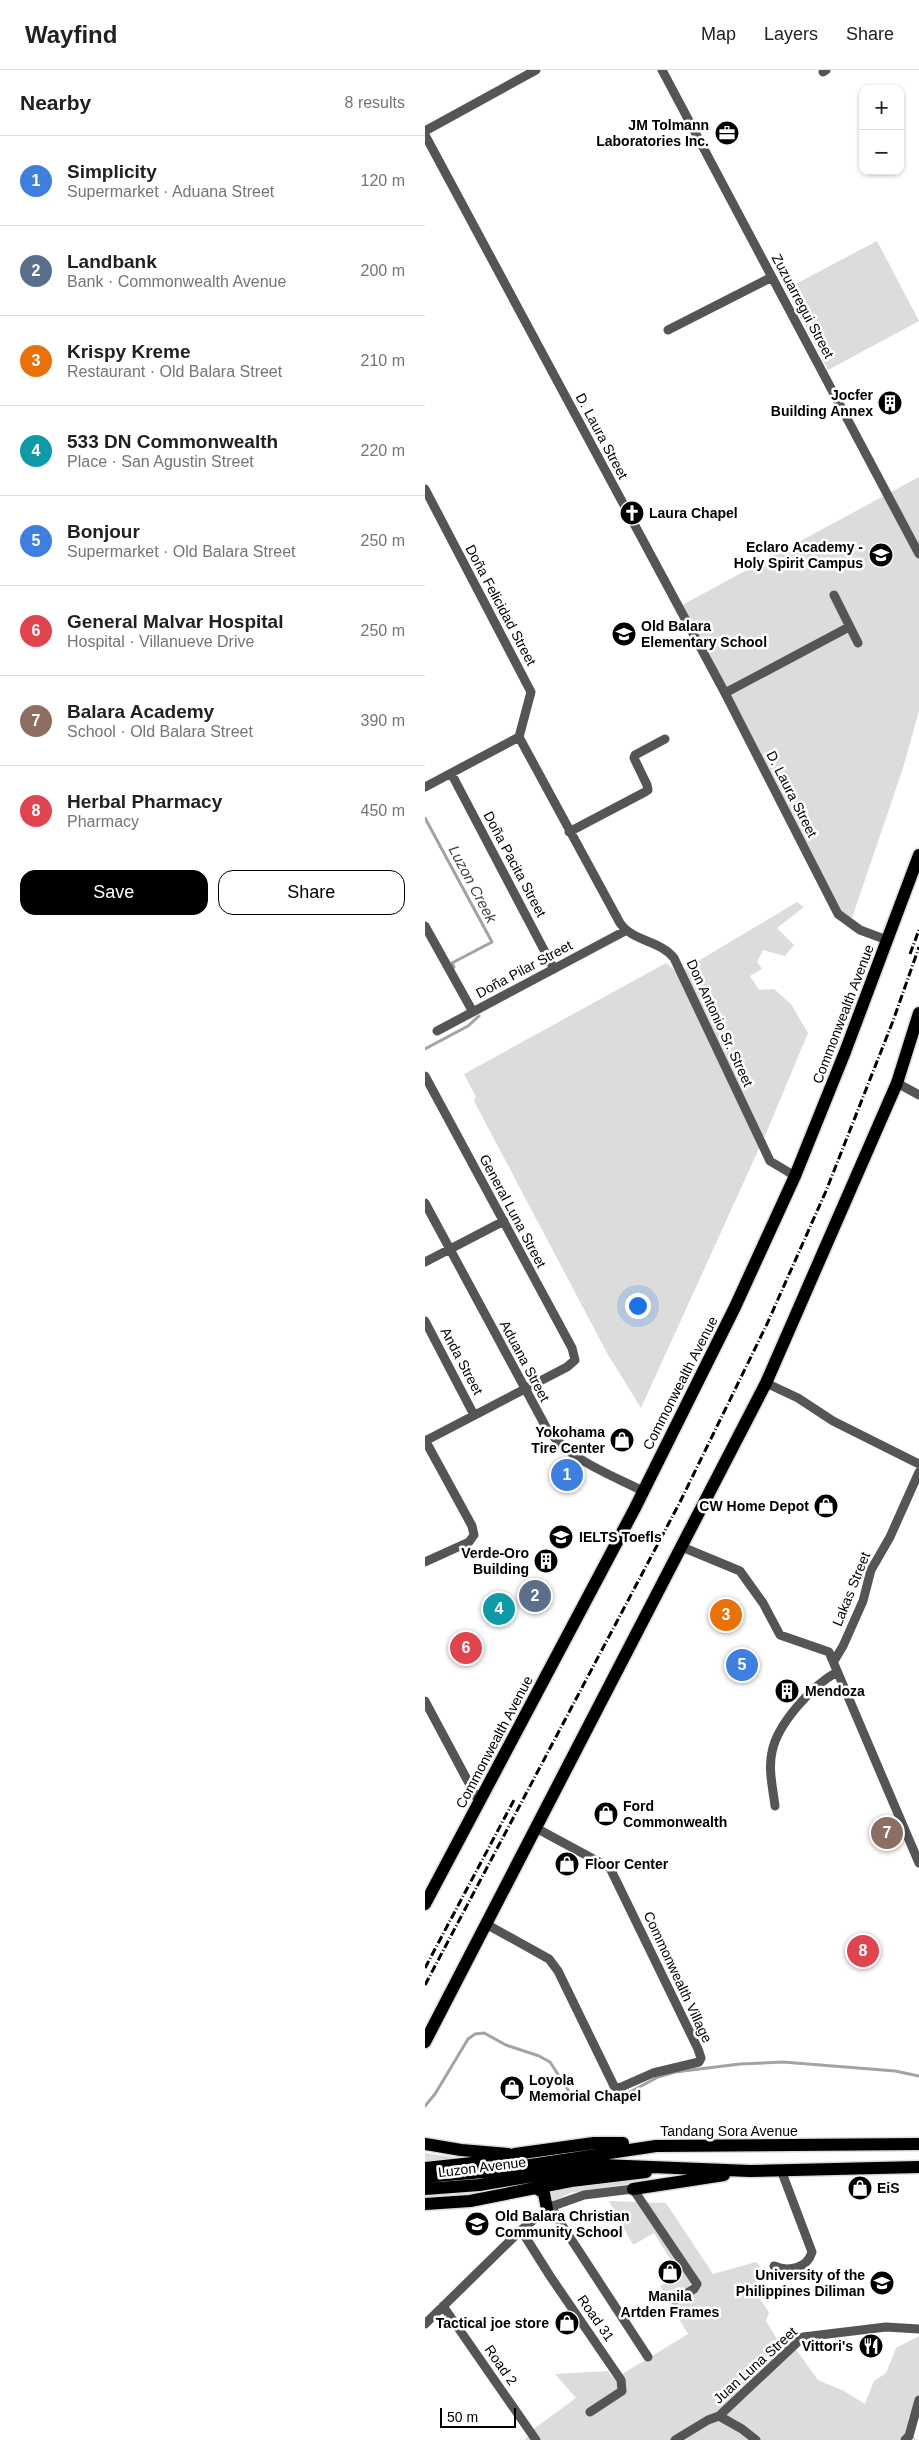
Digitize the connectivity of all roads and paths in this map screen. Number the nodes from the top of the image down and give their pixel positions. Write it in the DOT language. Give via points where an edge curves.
graph roads {
  1 [pos="536,70"];
  2 [pos="662,70"];
  3 [pos="425,130"];
  4 [pos="425,135"];
  5 [pos="772,277"];
  6 [pos="669,330"];
  7 [pos="425,489"];
  8 [pos="919,554"];
  9 [pos="834,595"];
  10 [pos="849,627"];
  11 [pos="858,643"];
  12 [pos="725,693"];
  13 [pos="519,737"];
  14 [pos="665,740"];
  15 [pos="451,772"];
  16 [pos="425,787"];
  17 [pos="569,832"];
  18 [pos="919,855"];
  19 [pos="425,926"];
  20 [pos="625,930"];
  21 [pos="887,940"];
  22 [pos="554,969"];
  23 [pos="473,1012"];
  24 [pos="919,1013"];
  25 [pos="437,1031"];
  26 [pos="425,1076"];
  27 [pos="897,1083"];
  28 [pos="919,1095"];
  29 [pos="795,1176"];
  30 [pos="425,1203"];
  31 [pos="503,1221"];
  32 [pos="450,1249"];
  33 [pos="425,1262"];
  34 [pos="425,1321"];
  35 [pos="766,1383"];
  36 [pos="524,1389"];
  37 [pos="475,1415"];
  38 [pos="425,1441"];
  39 [pos="919,1464"];
  40 [pos="919,1472"];
  41 [pos="643,1491"];
  42 [pos="682,1547"];
  43 [pos="425,1562"];
  44 [pos="834,1661"];
  45 [pos="837,1672"];
  46 [pos="425,1701"];
  47 [pos="479,1802"];
  48 [pos="775,1806"];
  49 [pos="536,1828"];
  50 [pos="919,1863"];
  51 [pos="425,1904"];
  52 [pos="486,1924"];
  53 [pos="425,2042"];
  54 [pos="425,2144"];
  55 [pos="919,2144"];
  56 [pos="656,2146"];
  57 [pos="515,2154"];
  58 [pos="919,2167"];
  59 [pos="425,2168"];
  60 [pos="541,2168"];
  61 [pos="665,2168"];
  62 [pos="781,2170"];
  63 [pos="750,2171"];
  64 [pos="425,2177"];
  65 [pos="536,2188"];
  66 [pos="425,2189"];
  67 [pos="633,2189"];
  68 [pos="428,2202"];
  69 [pos="550,2208"];
  70 [pos="521,2230"];
  71 [pos="774,2266"];
  72 [pos="675,2300"];
  73 [pos="443,2306"];
  74 [pos="425,2324"];
  75 [pos="919,2329"];
  76 [pos="648,2358"];
  77 [pos="919,2400"];
  78 [pos="590,2412"];
  79 [pos="719,2416"];
  80 [pos="536,2440"];
  81 [pos="675,2440"];
  82 [pos="756,2440"];
  83 [pos="905,2440"];
  1 -- 3 [label="street"];
  2 -- 5 [label="street, Zuzuarregui Street"];
  4 -- 12 [label="street, D. Laura Street"];
  5 -- 6 [label="street"];
  5 -- 8 [label="street, Zuzuarregui Street"];
  7 -- 13 [label="street, Doña Felicidad Street" via="531,692"];
  9 -- 10 [label="street"];
  10 -- 11 [label="street"];
  10 -- 12 [label="street"];
  12 -- 21 [label="street, D. Laura Street" via="838,914 859,930"];
  13 -- 15 [label="street"];
  13 -- 17 [label="street"];
  14 -- 17 [label="street" via="635,755 648,790"];
  15 -- 16 [label="street"];
  15 -- 22 [label="street, Doña Pacita Street"];
  17 -- 20 [label="street"];
  18 -- 21 [label="main road, Commonwealth Avenue"];
  19 -- 23 [label="street"];
  20 -- 22 [label="street, Doña Pilar Street"];
  20 -- 29 [label="street, Don Antonio Sr. Street" via="667,949 674,958 770,1160"];
  21 -- 29 [label="main road, Commonwealth Avenue"];
  22 -- 23 [label="street, Doña Pilar Street"];
  23 -- 25 [label="street, Doña Pilar Street"];
  24 -- 27 [label="main road"];
  26 -- 31 [label="street, General Luna Street"];
  27 -- 28 [label="street"];
  27 -- 35 [label="main road"];
  29 -- 41 [label="main road, Commonwealth Avenue" via="735,1307"];
  30 -- 32 [label="street, Aduana Street"];
  31 -- 32 [label="street"];
  31 -- 36 [label="street, General Luna Street" via="572,1348 575,1360"];
  32 -- 33 [label="street"];
  32 -- 36 [label="street, Aduana Street"];
  34 -- 37 [label="street, Anda Street"];
  35 -- 39 [label="street" via="798,1398 833,1422"];
  35 -- 42 [label="main road"];
  36 -- 37 [label="street"];
  36 -- 41 [label="street, Aduana Street" via="547,1429 572,1456"];
  37 -- 38 [label="street"];
  38 -- 43 [label="street" via="474,1535 469,1542"];
  40 -- 44 [label="street, Lakas Street" via="890,1537 871,1570 863,1601"];
  41 -- 47 [label="main road, Commonwealth Avenue"];
  42 -- 44 [label="street" via="740,1571 763,1603 780,1635 824,1649"];
  42 -- 49 [label="main road"];
  44 -- 45 [label="street"];
  45 -- 48 [label="street" via="816,1686 776,1739 771,1760"];
  45 -- 50 [label="street"];
  46 -- 47 [label="street"];
  47 -- 51 [label="main road, Commonwealth Avenue"];
  49 -- 52 [label="main road"];
  49 -- 52 [label="street, Commonwealth Village" via="610,1868 698,2049 699,2062 653,2073 619,2088 614,2086 549,1959"];
  52 -- 53 [label="main road"];
  54 -- 57 [label="main road"];
  55 -- 56 [label="main road, Tandang Sora Avenue"];
  56 -- 57 [label="main road" via="594,2143"];
  56 -- 60 [label="main road, Tandang Sora Avenue"];
  57 -- 59 [label="main road" via="491,2161"];
  58 -- 62 [label="main road"];
  60 -- 61 [label="main road" via="602,2165"];
  60 -- 64 [label="main road, Luzon Avenue"];
  60 -- 66 [label="main road, Luzon Avenue" via="479,2185"];
  61 -- 63 [label="main road"];
  61 -- 65 [label="main road"];
  62 -- 63 [label="main road"];
  62 -- 71 [label="street" via="812,2252 807,2261 793,2270"];
  63 -- 67 [label="main road"];
  65 -- 68 [label="main road" via="479,2199"];
  65 -- 69 [label="main road" via="544,2193"];
  67 -- 69 [label="street" via="584,2194"];
  67 -- 72 [label="street" via="697,2284"];
  69 -- 70 [label="street"];
  69 -- 76 [label="street"];
  70 -- 73 [label="street"];
  70 -- 78 [label="street, Road 31" via="621,2380 622,2391"];
  73 -- 74 [label="street"];
  73 -- 80 [label="street, Road 2"];
  75 -- 79 [label="street, Juan Luna Street" via="886,2328 803,2338"];
  77 -- 83 [label="street"];
  79 -- 81 [label="street, Juan Luna Street"];
  79 -- 82 [label="street"];
}
